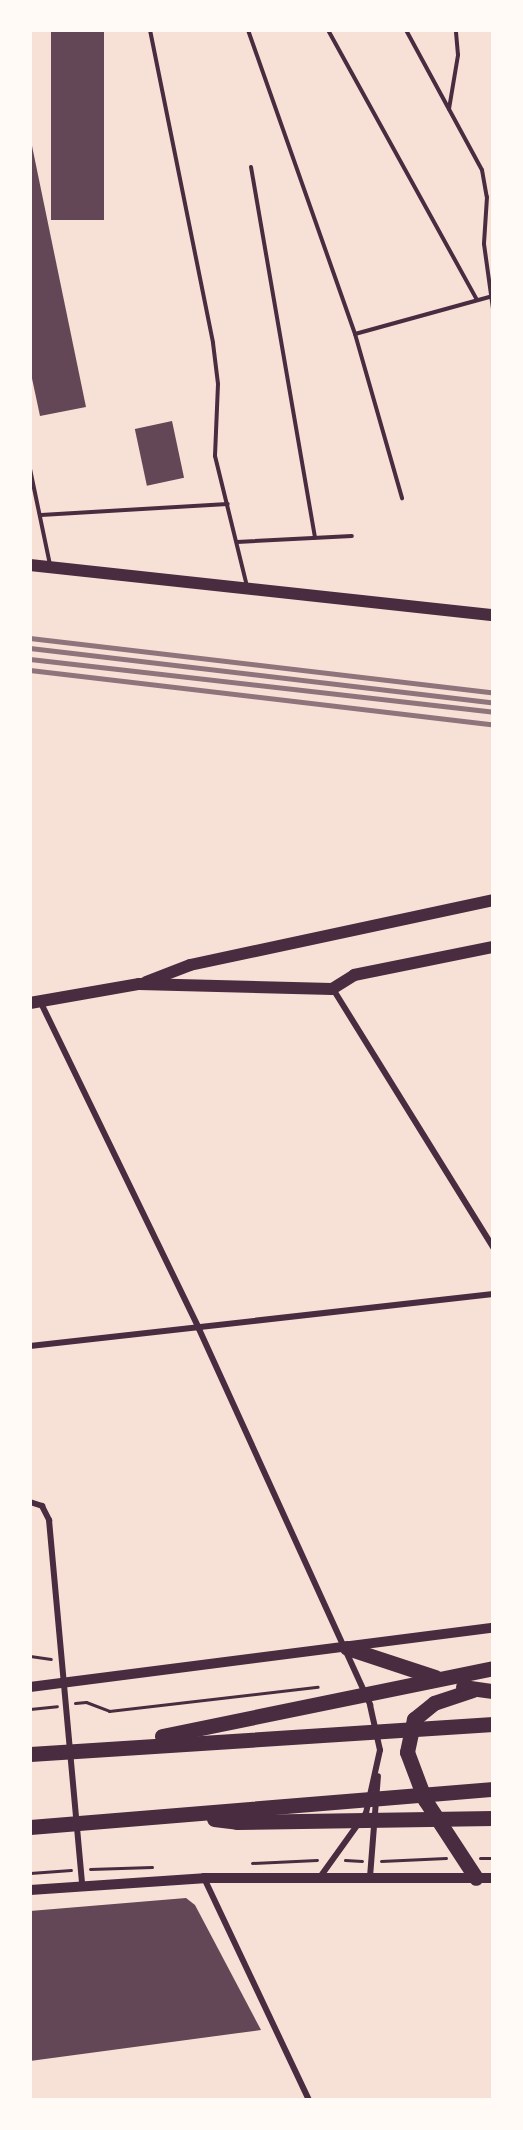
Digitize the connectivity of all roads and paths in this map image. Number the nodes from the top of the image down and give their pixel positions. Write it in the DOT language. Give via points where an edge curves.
graph roads {
  1 [pos="150,30"];
  2 [pos="248,30"];
  3 [pos="328,30"];
  4 [pos="406,30"];
  5 [pos="456,30"];
  6 [pos="449,110"];
  7 [pos="250,167"];
  8 [pos="492,296"];
  9 [pos="477,300"];
  10 [pos="493,309"];
  11 [pos="355,334"];
  12 [pos="30,469"];
  13 [pos="402,498"];
  14 [pos="228,504"];
  15 [pos="40,515"];
  16 [pos="352,536"];
  17 [pos="315,538"];
  18 [pos="237,542"];
  19 [pos="30,566"];
  20 [pos="50,568"];
  21 [pos="247,589"];
  22 [pos="493,615"];
  23 [pos="493,900"];
  24 [pos="493,947"];
  25 [pos="139,984"];
  26 [pos="332,989"];
  27 [pos="35,1002"];
  28 [pos="493,1247"];
  29 [pos="493,1294"];
  30 [pos="200,1329"];
  31 [pos="30,1346"];
  32 [pos="30,1502"];
  33 [pos="493,1628"];
  34 [pos="347,1648"];
  35 [pos="30,1656"];
  36 [pos="60,1657"];
  37 [pos="493,1668"];
  38 [pos="62,1683"];
  39 [pos="326,1686"];
  40 [pos="30,1687"];
  41 [pos="473,1690"];
  42 [pos="493,1691"];
  43 [pos="64,1705"];
  44 [pos="30,1709"];
  45 [pos="493,1724"];
  46 [pos="112,1746"];
  47 [pos="30,1754"];
  48 [pos="378,1767"];
  49 [pos="493,1789"];
  50 [pos="184,1815"];
  51 [pos="493,1818"];
  52 [pos="30,1827"];
  53 [pos="320,1877"];
  54 [pos="369,1877"];
  55 [pos="204,1878"];
  56 [pos="476,1878"];
  57 [pos="493,1878"];
  58 [pos="82,1885"];
  59 [pos="30,1890"];
  60 [pos="309,2100"];
  1 -- 14 [label="lane" via="213,343 218,384 213,442"];
  2 -- 11 [label="lane"];
  3 -- 9 [label="lane"];
  4 -- 6 [label="lane"];
  5 -- 6 [label="lane" via="458,55"];
  6 -- 8 [label="lane" via="482,170 487,197 484,244"];
  7 -- 17 [label="lane"];
  8 -- 9 [label="lane"];
  8 -- 10 [label="lane"];
  9 -- 11 [label="lane"];
  11 -- 13 [label="lane"];
  12 -- 15 [label="lane"];
  14 -- 15 [label="lane"];
  14 -- 18 [label="lane"];
  15 -- 20 [label="lane"];
  16 -- 17 [label="lane"];
  17 -- 18 [label="lane"];
  18 -- 21 [label="lane"];
  19 -- 20 [label="main road"];
  20 -- 21 [label="main road"];
  21 -- 22 [label="main road"];
  23 -- 25 [label="main road" via="190,965"];
  24 -- 26 [label="main road" via="354,975"];
  25 -- 26 [label="main road"];
  25 -- 27 [label="main road"];
  26 -- 28 [label="street"];
  27 -- 30 [label="street"];
  29 -- 30 [label="street"];
  30 -- 31 [label="street"];
  30 -- 34 [label="street"];
  32 -- 36 [label="street" via="42,1506 49,1520"];
  33 -- 34 [label="street"];
  34 -- 38 [label="street"];
  34 -- 41 [label="highway"];
  34 -- 48 [label="street" via="377,1729"];
  35 -- 36 [label="path" via="44,1660"];
  36 -- 38 [label="street"];
  37 -- 46 [label="highway"];
  38 -- 40 [label="street"];
  38 -- 43 [label="street"];
  39 -- 43 [label="path" via="109,1711 86,1702"];
  41 -- 42 [label="highway"];
  41 -- 56 [label="highway" via="434,1703 414,1719 407,1752 424,1800"];
  43 -- 44 [label="path"];
  43 -- 58 [label="street"];
  45 -- 46 [label="highway"];
  46 -- 47 [label="highway"];
  48 -- 53 [label="street" via="366,1813"];
  48 -- 54 [label="street"];
  49 -- 50 [label="highway"];
  50 -- 51 [label="highway" via="237,1822"];
  50 -- 52 [label="highway"];
  53 -- 54 [label="street"];
  53 -- 55 [label="street"];
  54 -- 56 [label="street"];
  55 -- 58 [label="street"];
  55 -- 60 [label="street"];
  56 -- 57 [label="street"];
  58 -- 59 [label="street"];
}
